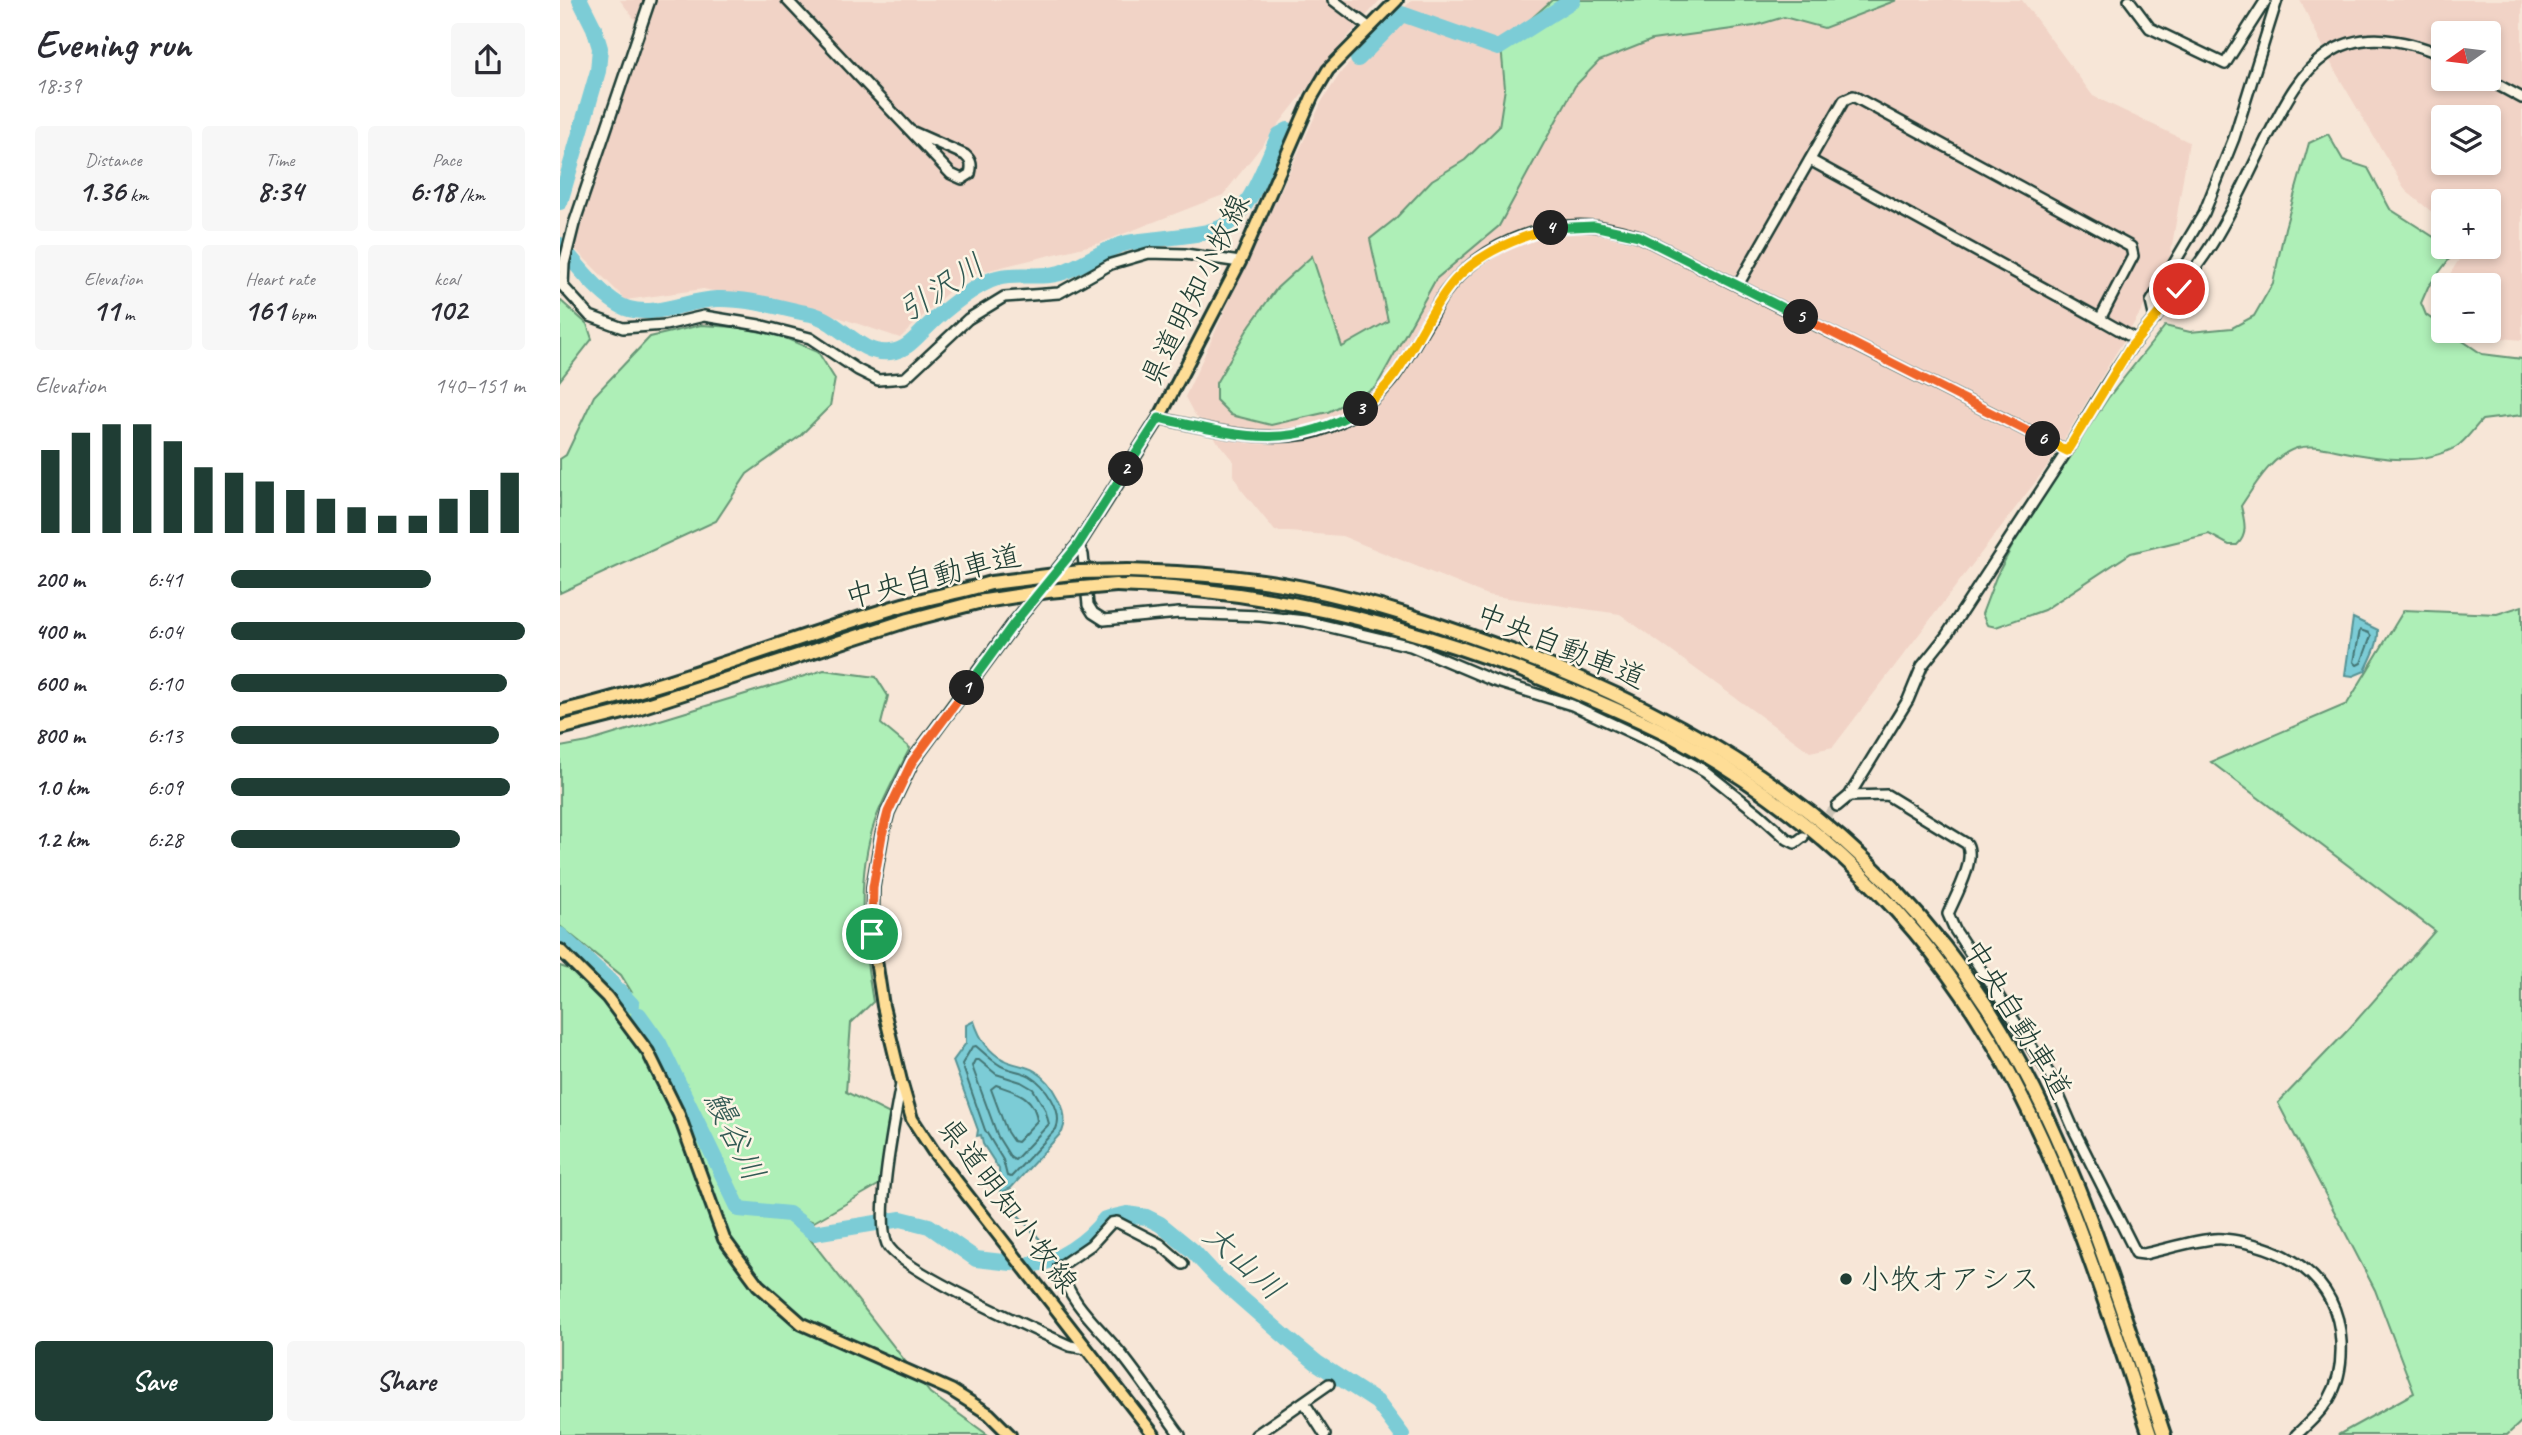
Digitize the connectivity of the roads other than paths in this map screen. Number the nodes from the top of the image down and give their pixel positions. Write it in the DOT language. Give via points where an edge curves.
graph roads {
  1 [pos="650,0"];
  2 [pos="787,0"];
  3 [pos="1334,0"];
  4 [pos="1397,0"];
  5 [pos="2129,0"];
  6 [pos="2266,0"];
  7 [pos="2277,0"];
  8 [pos="1370,28"];
  9 [pos="2431,50"];
  10 [pos="2501,87"];
  11 [pos="2522,98"];
  12 [pos="911,131"];
  13 [pos="1810,160"];
  14 [pos="1240,262"];
  15 [pos="561,285"];
  16 [pos="1738,285"];
  17 [pos="2155,318"];
  18 [pos="2100,319"];
  19 [pos="2137,340"];
  20 [pos="1159,418"];
  21 [pos="2067,451"];
  22 [pos="1078,545"];
  23 [pos="560,712"];
  24 [pos="560,728"];
  25 [pos="1849,796"];
  26 [pos="1838,806"];
  27 [pos="1799,840"];
  28 [pos="560,950"];
  29 [pos="901,1081"];
  30 [pos="1183,1264"];
  31 [pos="1087,1349"];
  32 [pos="1329,1384"];
  33 [pos="1304,1402"];
  34 [pos="1010,1435"];
  35 [pos="1154,1435"];
  36 [pos="1180,1435"];
  37 [pos="1255,1435"];
  38 [pos="1325,1435"];
  39 [pos="2150,1435"];
  40 [pos="2164,1435"];
  41 [pos="2296,1435"];
  1 -- 15 [label="street" via="574,224"];
  2 -- 12 [label="street"];
  3 -- 8 [label="street"];
  4 -- 8 [label="main road, 県道明知小牧線"];
  5 -- 6 [label="street" via="2150,28 2225,64"];
  7 -- 17 [label="street" via="2234,138 2204,213 2151,302"];
  8 -- 14 [label="main road, 県道明知小牧線" via="1328,70 1312,97"];
  9 -- 17 [label="street" via="2396,39 2376,39 2328,53 2309,69 2288,96 2209,249"];
  10 -- 11 [label="street"];
  12 -- 12 [label="street" via="965,155 970,159 970,174 962,178 951,174"];
  13 -- 16 [label="street"];
  13 -- 18 [label="street"];
  13 -- 18 [label="street" via="1844,100 1853,96 2131,247 2133,256"];
  14 -- 15 [label="street" via="1149,253 1111,264 1059,293 1004,297 968,319 905,378 878,380 810,338 760,326 704,316 624,328 590,316"];
  14 -- 20 [label="main road, 県道明知小牧線"];
  16 -- 20 [label="street" via="1639,236 1594,226 1555,226 1512,240 1478,259 1447,289 1391,381 1364,407 1339,422 1308,433 1240,436"];
  16 -- 21 [label="street"];
  17 -- 19 [label="street"];
  18 -- 19 [label="street"];
  19 -- 21 [label="street"];
  20 -- 22 [label="main road, 県道明知小牧線"];
  21 -- 25 [label="street" via="1922,666 1908,700"];
  22 -- 27 [label="street" via="1088,605 1104,620 1179,613 1260,616 1306,621 1411,646 1494,681 1572,705 1662,747 1705,771 1787,839"];
  22 -- 29 [label="main road, 県道明知小牧線" via="912,762 888,812 873,887 872,934"];
  23 -- 40 [label="highway, 中央自動車道, bridge" via="694,675 904,605 991,583 1080,572 1230,576 1303,588 1422,620 1561,670 1675,723 1767,779 1827,825 1925,923 1987,1007 2049,1121 2086,1209"];
  24 -- 39 [label="highway, 中央自動車道, bridge" via="978,602 1116,585 1174,586 1351,615 1485,657 1603,704 1723,766 1825,841 1879,892 1961,994 2006,1065 2036,1127 2073,1214"];
  25 -- 26 [label="street"];
  25 -- 41 [label="street" via="1887,795 1967,844 1969,864 1948,914 2050,1076 2136,1252 2219,1238 2244,1242 2293,1260 2326,1291 2340,1328 2342,1360 2329,1398"];
  28 -- 34 [label="main road" via="607,997 649,1052 679,1115 724,1239 758,1285 802,1324 951,1390 989,1414"];
  29 -- 31 [label="main road, 県道明知小牧線" via="912,1119 933,1151"];
  29 -- 31 [label="street" via="888,1159 884,1230 888,1246 911,1266 1013,1320"];
  30 -- 36 [label="street" via="1160,1244 1117,1222 1059,1267 1067,1290 1141,1378"];
  31 -- 35 [label="main road, 県道明知小牧線"];
  32 -- 33 [label="street"];
  33 -- 37 [label="street"];
  33 -- 38 [label="street"];
}
